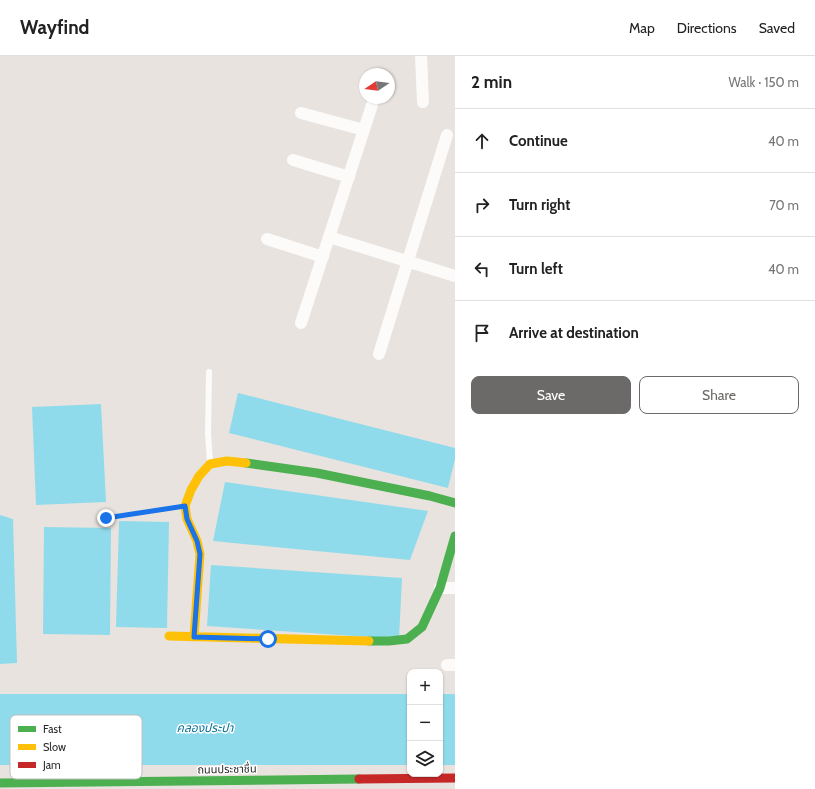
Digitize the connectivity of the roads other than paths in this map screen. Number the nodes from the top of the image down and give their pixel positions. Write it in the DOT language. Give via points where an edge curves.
graph roads {
  1 [pos="421,56"];
  2 [pos="423,102"];
  3 [pos="372,105"];
  4 [pos="301,113"];
  5 [pos="364,130"];
  6 [pos="447,135"];
  7 [pos="293,160"];
  8 [pos="349,177"];
  9 [pos="329,237"];
  10 [pos="267,239"];
  11 [pos="323,257"];
  12 [pos="408,261"];
  13 [pos="455,276"];
  14 [pos="301,323"];
  15 [pos="379,354"];
  16 [pos="209,372"];
  17 [pos="210,464"];
  18 [pos="455,503"];
  19 [pos="455,536"];
  20 [pos="440,588"];
  21 [pos="455,588"];
  22 [pos="169,636"];
  23 [pos="194,637"];
  24 [pos="455,778"];
  25 [pos="0,784"];
  26 [pos="45,787"];
  1 -- 2 [label="street"];
  3 -- 5 [label="street"];
  4 -- 5 [label="street"];
  5 -- 8 [label="street"];
  6 -- 12 [label="street"];
  7 -- 8 [label="street"];
  8 -- 9 [label="street"];
  9 -- 11 [label="street"];
  9 -- 12 [label="street"];
  10 -- 11 [label="street"];
  11 -- 14 [label="street"];
  12 -- 13 [label="street"];
  12 -- 15 [label="street"];
  16 -- 17 [label="lane"];
  17 -- 18 [label="street" via="227,461 252,463 317,473"];
  17 -- 23 [label="street" via="199,476 185,506 200,554"];
  19 -- 20 [label="street"];
  20 -- 21 [label="street"];
  20 -- 23 [label="street" via="422,626 407,639 389,642"];
  22 -- 23 [label="street"];
  24 -- 26 [label="street, ถนนประชาชื่น"];
  25 -- 26 [label="street, ถนนประชาชื่น"];
}
